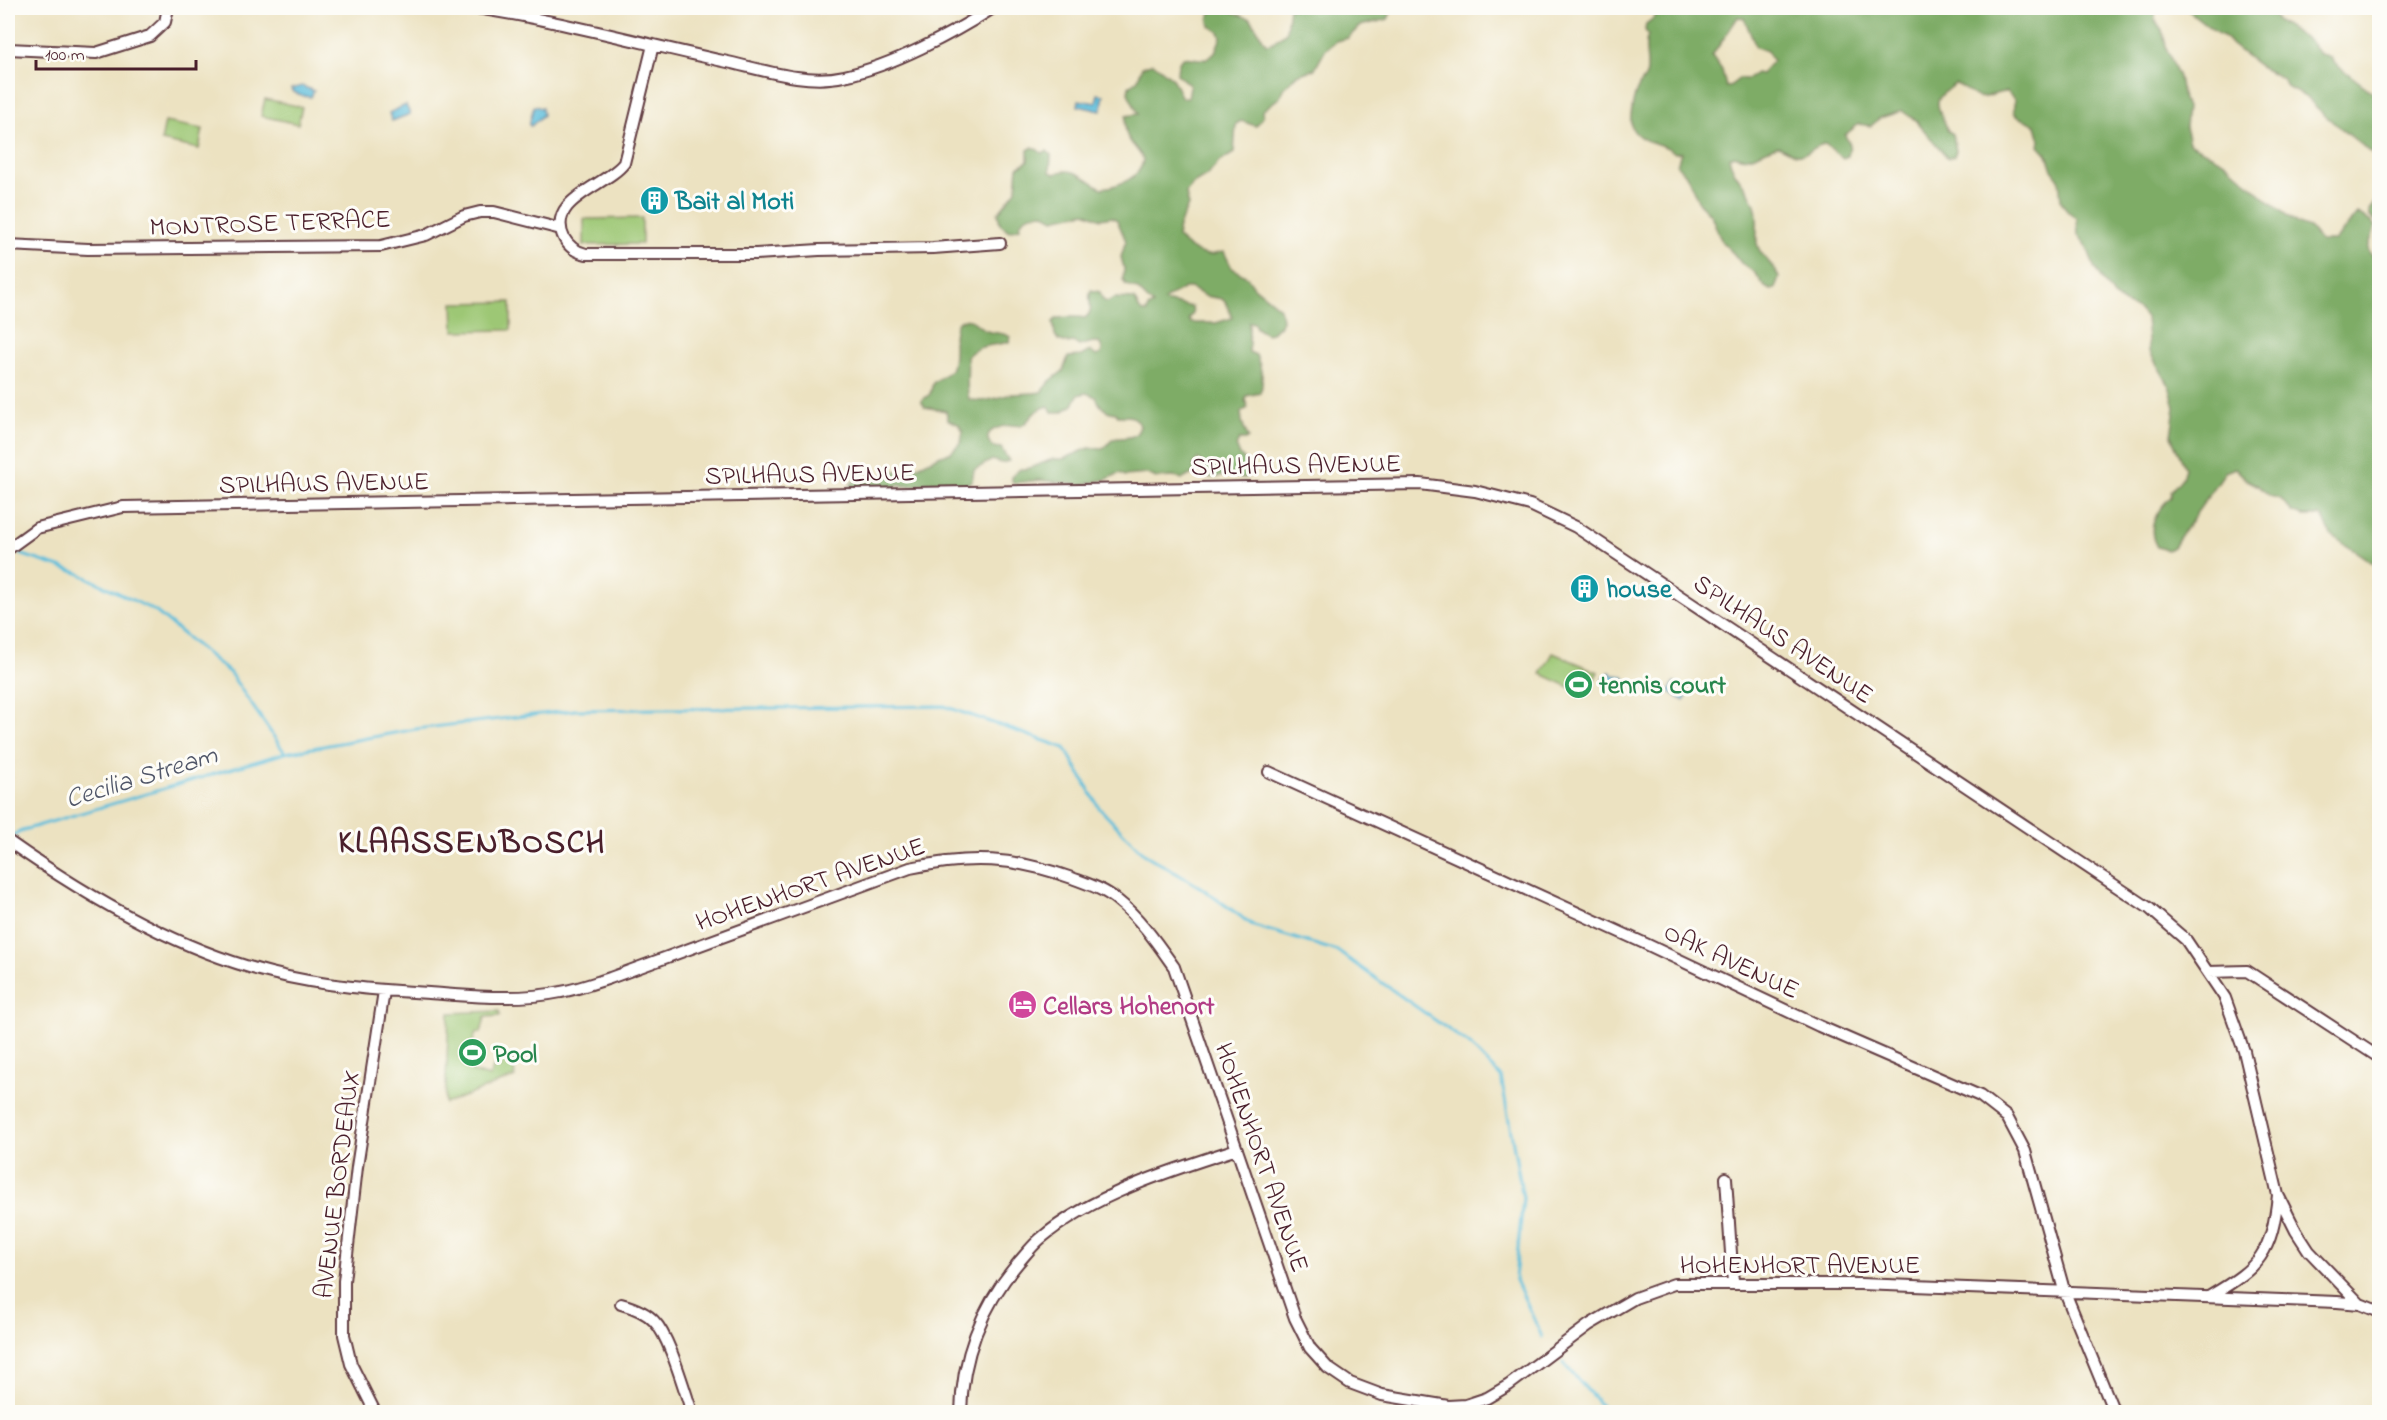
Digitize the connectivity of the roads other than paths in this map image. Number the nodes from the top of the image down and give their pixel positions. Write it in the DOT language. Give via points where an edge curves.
graph roads {
  1 [pos="168,8"];
  2 [pos="477,8"];
  3 [pos="993,8"];
  4 [pos="653,45"];
  5 [pos="8,49"];
  6 [pos="561,229"];
  7 [pos="1000,243"];
  8 [pos="8,245"];
  9 [pos="8,549"];
  10 [pos="1269,772"];
  11 [pos="9,842"];
  12 [pos="2208,972"];
  13 [pos="384,991"];
  14 [pos="2379,1058"];
  15 [pos="1237,1149"];
  16 [pos="1726,1178"];
  17 [pos="2278,1195"];
  18 [pos="1733,1283"];
  19 [pos="2064,1290"];
  20 [pos="2210,1296"];
  21 [pos="621,1304"];
  22 [pos="2360,1304"];
  23 [pos="2379,1312"];
  24 [pos="375,1413"];
  25 [pos="692,1413"];
  26 [pos="962,1413"];
  27 [pos="2114,1413"];
  1 -- 5 [label="street" via="165,22 150,36 96,53"];
  2 -- 4 [label="street" via="530,16"];
  3 -- 4 [label="street" via="924,46 844,76 784,74"];
  4 -- 6 [label="street" via="624,163 570,202 562,216"];
  6 -- 7 [label="street" via="569,245 586,254 756,254"];
  6 -- 8 [label="street, MONTROSE TERRACE" via="487,211 464,216 426,235 381,246 88,249"];
  9 -- 12 [label="street, SPILHAUS AVENUE" via="37,528 123,507 1420,484 1457,487 1530,506 1576,527 2149,908 2186,940"];
  10 -- 19 [label="street, OAK AVENUE" via="1819,1026 1980,1096 2007,1117 2025,1151"];
  11 -- 13 [label="street, HOHENHORT AVENUE" via="121,912 203,950 270,973"];
  12 -- 14 [label="street" via="2247,971"];
  12 -- 17 [label="street, SPILHAUS AVENUE" via="2225,999 2244,1050"];
  13 -- 15 [label="street, HOHENHORT AVENUE" via="502,997 561,993 910,868 978,858 1015,862 1102,889 1153,936 1174,966"];
  13 -- 24 [label="street, AVENUE BORDEAUX" via="344,1281 344,1335 351,1364"];
  15 -- 18 [label="street, HOHENHORT AVENUE" via="1295,1318 1310,1348 1328,1368 1350,1383 1382,1395 1448,1406 1466,1405 1509,1386 1589,1325 1635,1298 1674,1284"];
  15 -- 26 [label="street" via="1145,1180 1071,1217 1039,1239 988,1305 965,1369"];
  16 -- 18 [label="street"];
  17 -- 20 [label="street, SPILHAUS AVENUE" via="2266,1251 2252,1268"];
  17 -- 22 [label="street, SPILHAUS AVENUE" via="2309,1251"];
  18 -- 19 [label="street, HOHENHORT AVENUE"];
  19 -- 20 [label="street, HOHENHORT AVENUE"];
  19 -- 27 [label="street, OAK AVENUE"];
  20 -- 22 [label="street, HOHENHORT AVENUE"];
  21 -- 25 [label="street" via="654,1320 664,1335"];
  22 -- 23 [label="street"];
}
